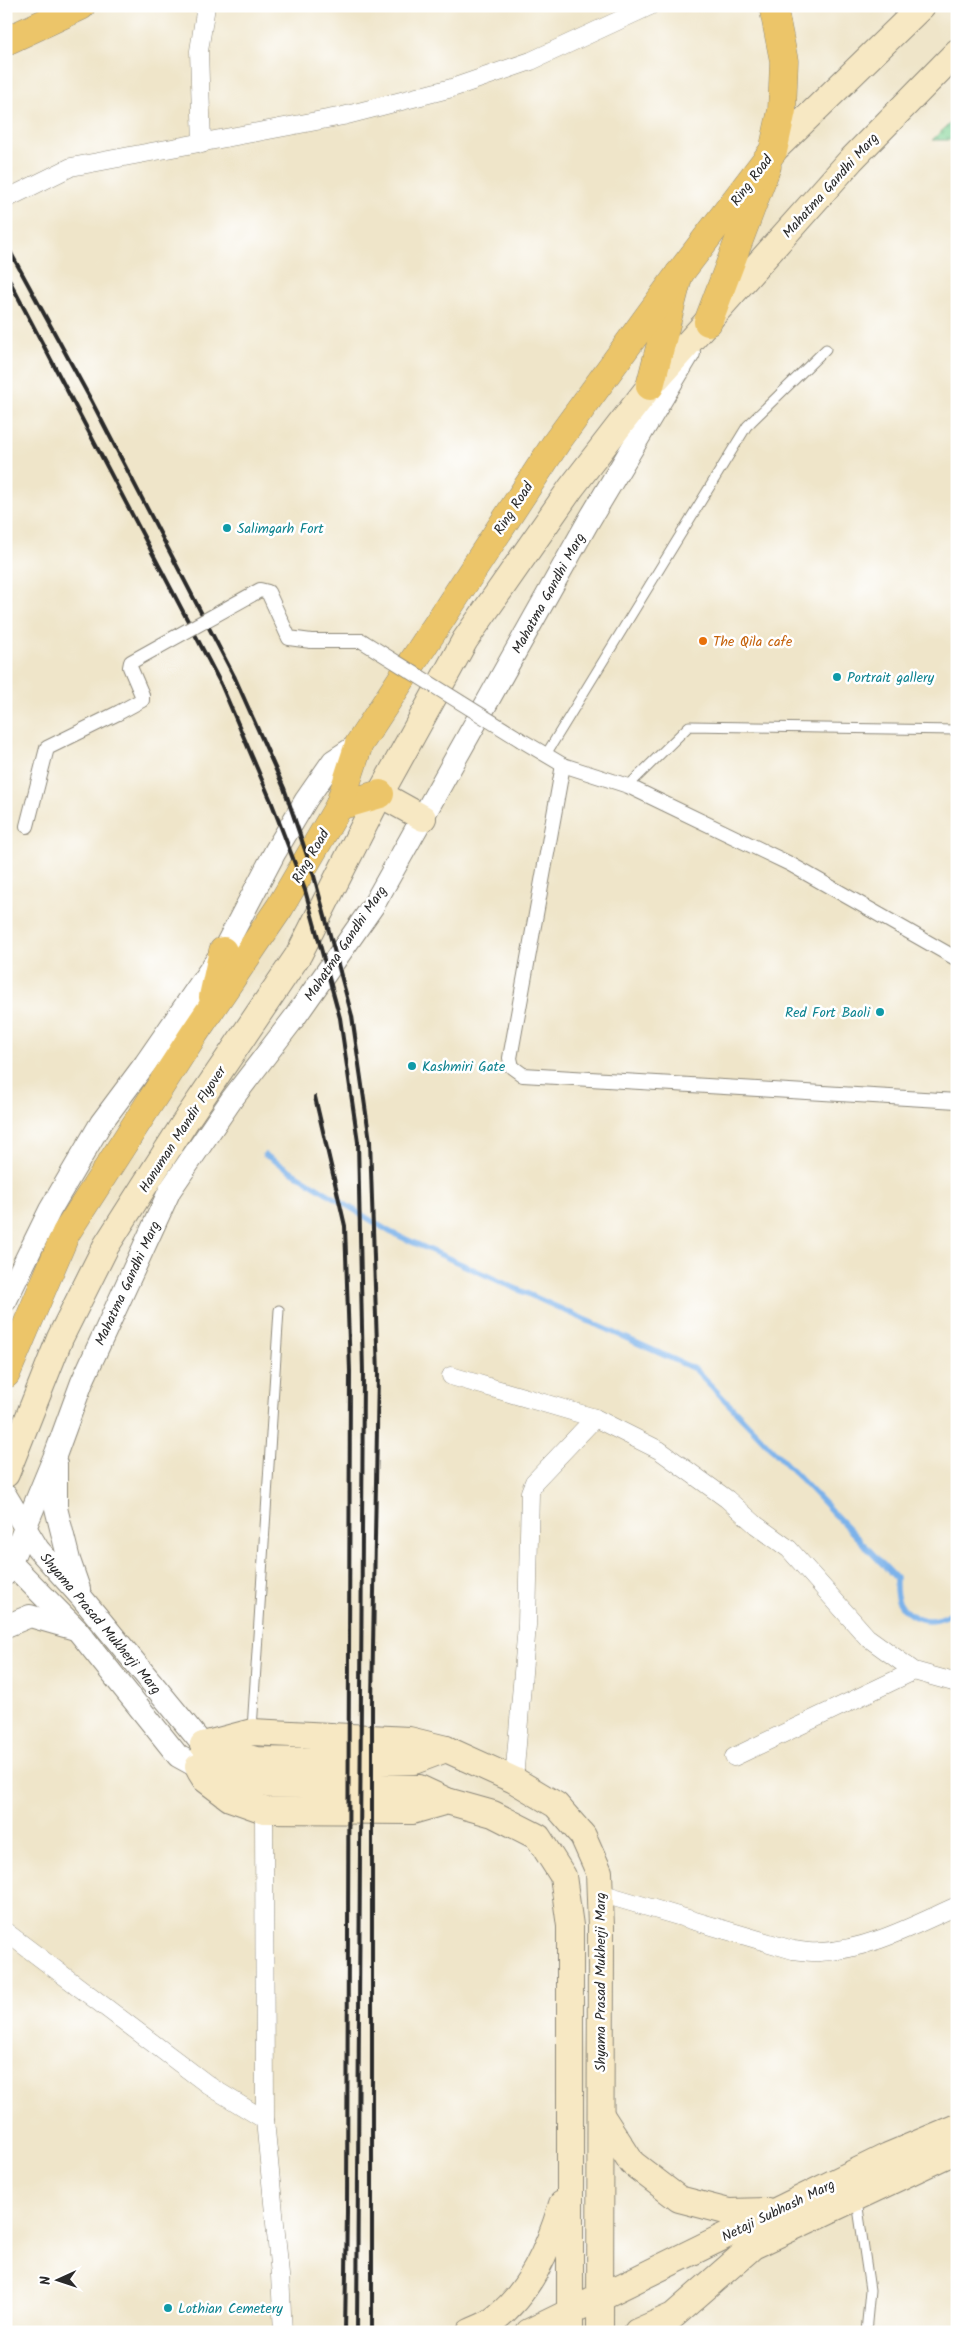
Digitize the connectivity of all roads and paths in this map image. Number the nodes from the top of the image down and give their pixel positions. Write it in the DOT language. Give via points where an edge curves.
graph roads {
  1 [pos="80,6"];
  2 [pos="206,6"];
  3 [pos="650,6"];
  4 [pos="773,6"];
  5 [pos="922,6"];
  6 [pos="6,41"];
  7 [pos="957,52"];
  8 [pos="202,144"];
  9 [pos="773,151"];
  10 [pos="6,199"];
  11 [pos="680,273"];
  12 [pos="708,322"];
  13 [pos="826,349"];
  14 [pos="650,386"];
  15 [pos="957,730"];
  16 [pos="360,744"];
  17 [pos="545,756"];
  18 [pos="563,765"];
  19 [pos="628,786"];
  20 [pos="380,794"];
  21 [pos="339,806"];
  22 [pos="423,818"];
  23 [pos="27,826"];
  24 [pos="223,950"];
  25 [pos="957,959"];
  26 [pos="210,1010"];
  27 [pos="957,1101"];
  28 [pos="6,1300"];
  29 [pos="279,1310"];
  30 [pos="6,1374"];
  31 [pos="451,1376"];
  32 [pos="595,1418"];
  33 [pos="56,1453"];
  34 [pos="6,1474"];
  35 [pos="6,1496"];
  36 [pos="25,1525"];
  37 [pos="8,1566"];
  38 [pos="82,1598"];
  39 [pos="6,1626"];
  40 [pos="78,1630"];
  41 [pos="914,1672"];
  42 [pos="957,1683"];
  43 [pos="252,1732"];
  44 [pos="446,1749"];
  45 [pos="200,1756"];
  46 [pos="734,1757"];
  47 [pos="514,1780"];
  48 [pos="447,1801"];
  49 [pos="264,1810"];
  50 [pos="600,1893"];
  51 [pos="957,1906"];
  52 [pos="6,1932"];
  53 [pos="601,2115"];
  54 [pos="264,2120"];
  55 [pos="957,2127"];
  56 [pos="957,2150"];
  57 [pos="570,2178"];
  58 [pos="856,2196"];
  59 [pos="776,2210"];
  60 [pos="754,2246"];
  61 [pos="600,2297"];
  62 [pos="570,2322"];
  63 [pos="283,2332"];
  64 [pos="470,2332"];
  65 [pos="529,2332"];
  66 [pos="600,2332"];
  67 [pos="637,2332"];
  68 [pos="674,2332"];
  69 [pos="866,2332"];
  1 -- 6 [label="main road"];
  2 -- 8 [label="street" via="199,51"];
  3 -- 8 [label="street" via="531,62 452,88 343,116"];
  4 -- 9 [label="main road, Ring Road" via="784,61 782,110"];
  5 -- 9 [label="main road"];
  7 -- 12 [label="main road, Mahatma Gandhi Marg" via="851,160"];
  8 -- 10 [label="street" via="71,167"];
  9 -- 11 [label="main road, Ring Road"];
  9 -- 12 [label="main road"];
  11 -- 14 [label="main road"];
  11 -- 16 [label="main road, Ring Road" via="556,443"];
  12 -- 14 [label="main road, Mahatma Gandhi Marg"];
  12 -- 22 [label="street, Mahatma Gandhi Marg" via="588,522"];
  13 -- 17 [label="lane" via="747,426"];
  14 -- 20 [label="main road, Mahatma Gandhi Marg" via="572,488 465,640"];
  15 -- 19 [label="lane" via="689,726"];
  16 -- 21 [label="main road, Ring Road"];
  16 -- 24 [label="street" via="334,762 306,800"];
  17 -- 18 [label="street"];
  17 -- 23 [label="street, bridge" via="362,640 289,638 268,592 260,590 131,662 142,700 48,748"];
  18 -- 19 [label="street"];
  18 -- 27 [label="street" via="510,1058 512,1067 523,1076"];
  19 -- 25 [label="street" via="790,864"];
  20 -- 21 [label="main road"];
  20 -- 22 [label="main road"];
  20 -- 34 [label="main road, Hanuman Mandir Flyover" via="299,954 106,1246 60,1338"];
  21 -- 26 [label="main road, Ring Road" via="280,906"];
  22 -- 33 [label="street, Mahatma Gandhi Marg" via="373,906 170,1190 82,1382"];
  24 -- 26 [label="main road"];
  24 -- 28 [label="street" via="101,1123 50,1210"];
  26 -- 30 [label="main road" via="66,1233"];
  29 -- 43 [label="lane"];
  31 -- 32 [label="street"];
  32 -- 41 [label="street" via="659,1450 727,1499 789,1549 867,1637"];
  32 -- 47 [label="street" via="534,1482 530,1492 527,1625"];
  33 -- 36 [label="street, Mahatma Gandhi Marg"];
  33 -- 38 [label="street" via="56,1508"];
  35 -- 36 [label="street, Shyama Prasad Mukherji Marg"];
  36 -- 37 [label="street, Mahatma Gandhi Marg"];
  36 -- 38 [label="street, Shyama Prasad Mukherji Marg" via="38,1549"];
  37 -- 40 [label="street, Shyama Prasad Mukherji Marg"];
  38 -- 45 [label="street, Shyama Prasad Mukherji Marg"];
  39 -- 40 [label="street" via="30,1616"];
  40 -- 45 [label="street, Shyama Prasad Mukherji Marg" via="178,1756"];
  41 -- 42 [label="street"];
  41 -- 46 [label="street"];
  43 -- 44 [label="main road, Shyama Prasad Mukherji Marg" via="409,1740"];
  43 -- 45 [label="main road, Shyama Prasad Mukherji Marg"];
  44 -- 45 [label="main road, Shyama Prasad Mukherji Marg" via="414,1761 256,1760"];
  44 -- 47 [label="main road, Shyama Prasad Mukherji Marg"];
  45 -- 48 [label="main road, Shyama Prasad Mukherji Marg" via="239,1779 267,1784 419,1788"];
  45 -- 49 [label="main road, Shyama Prasad Mukherji Marg" via="205,1780 230,1798"];
  47 -- 50 [label="main road, Shyama Prasad Mukherji Marg" via="556,1805 583,1836 599,1872"];
  48 -- 49 [label="main road, Shyama Prasad Mukherji Marg" via="412,1811"];
  48 -- 57 [label="main road, Shyama Prasad Mukherji Marg" via="493,1814 538,1837 563,1876 570,1926"];
  49 -- 54 [label="street"];
  50 -- 51 [label="street" via="793,1950 820,1952 892,1935"];
  50 -- 53 [label="main road, Shyama Prasad Mukherji Marg"];
  52 -- 54 [label="street" via="211,2087"];
  53 -- 59 [label="main road" via="632,2163 679,2199 729,2212"];
  53 -- 61 [label="main road, Shyama Prasad Mukherji Marg"];
  54 -- 63 [label="street"];
  55 -- 59 [label="main road, Netaji Subhash Marg"];
  56 -- 58 [label="main road, Netaji Subhash Marg"];
  57 -- 62 [label="main road, Shyama Prasad Mukherji Marg"];
  57 -- 64 [label="main road" via="553,2236 527,2286 490,2322"];
  58 -- 60 [label="main road, Netaji Subhash Marg"];
  58 -- 69 [label="lane" via="870,2290"];
  59 -- 61 [label="main road, Netaji Subhash Marg"];
  60 -- 67 [label="main road, Netaji Subhash Marg" via="673,2316"];
  60 -- 68 [label="main road" via="686,2325"];
  61 -- 62 [label="main road, Netaji Subhash Marg"];
  61 -- 66 [label="main road, Shyama Prasad Mukherji Marg"];
  62 -- 65 [label="main road, Netaji Subhash Marg"];
}
